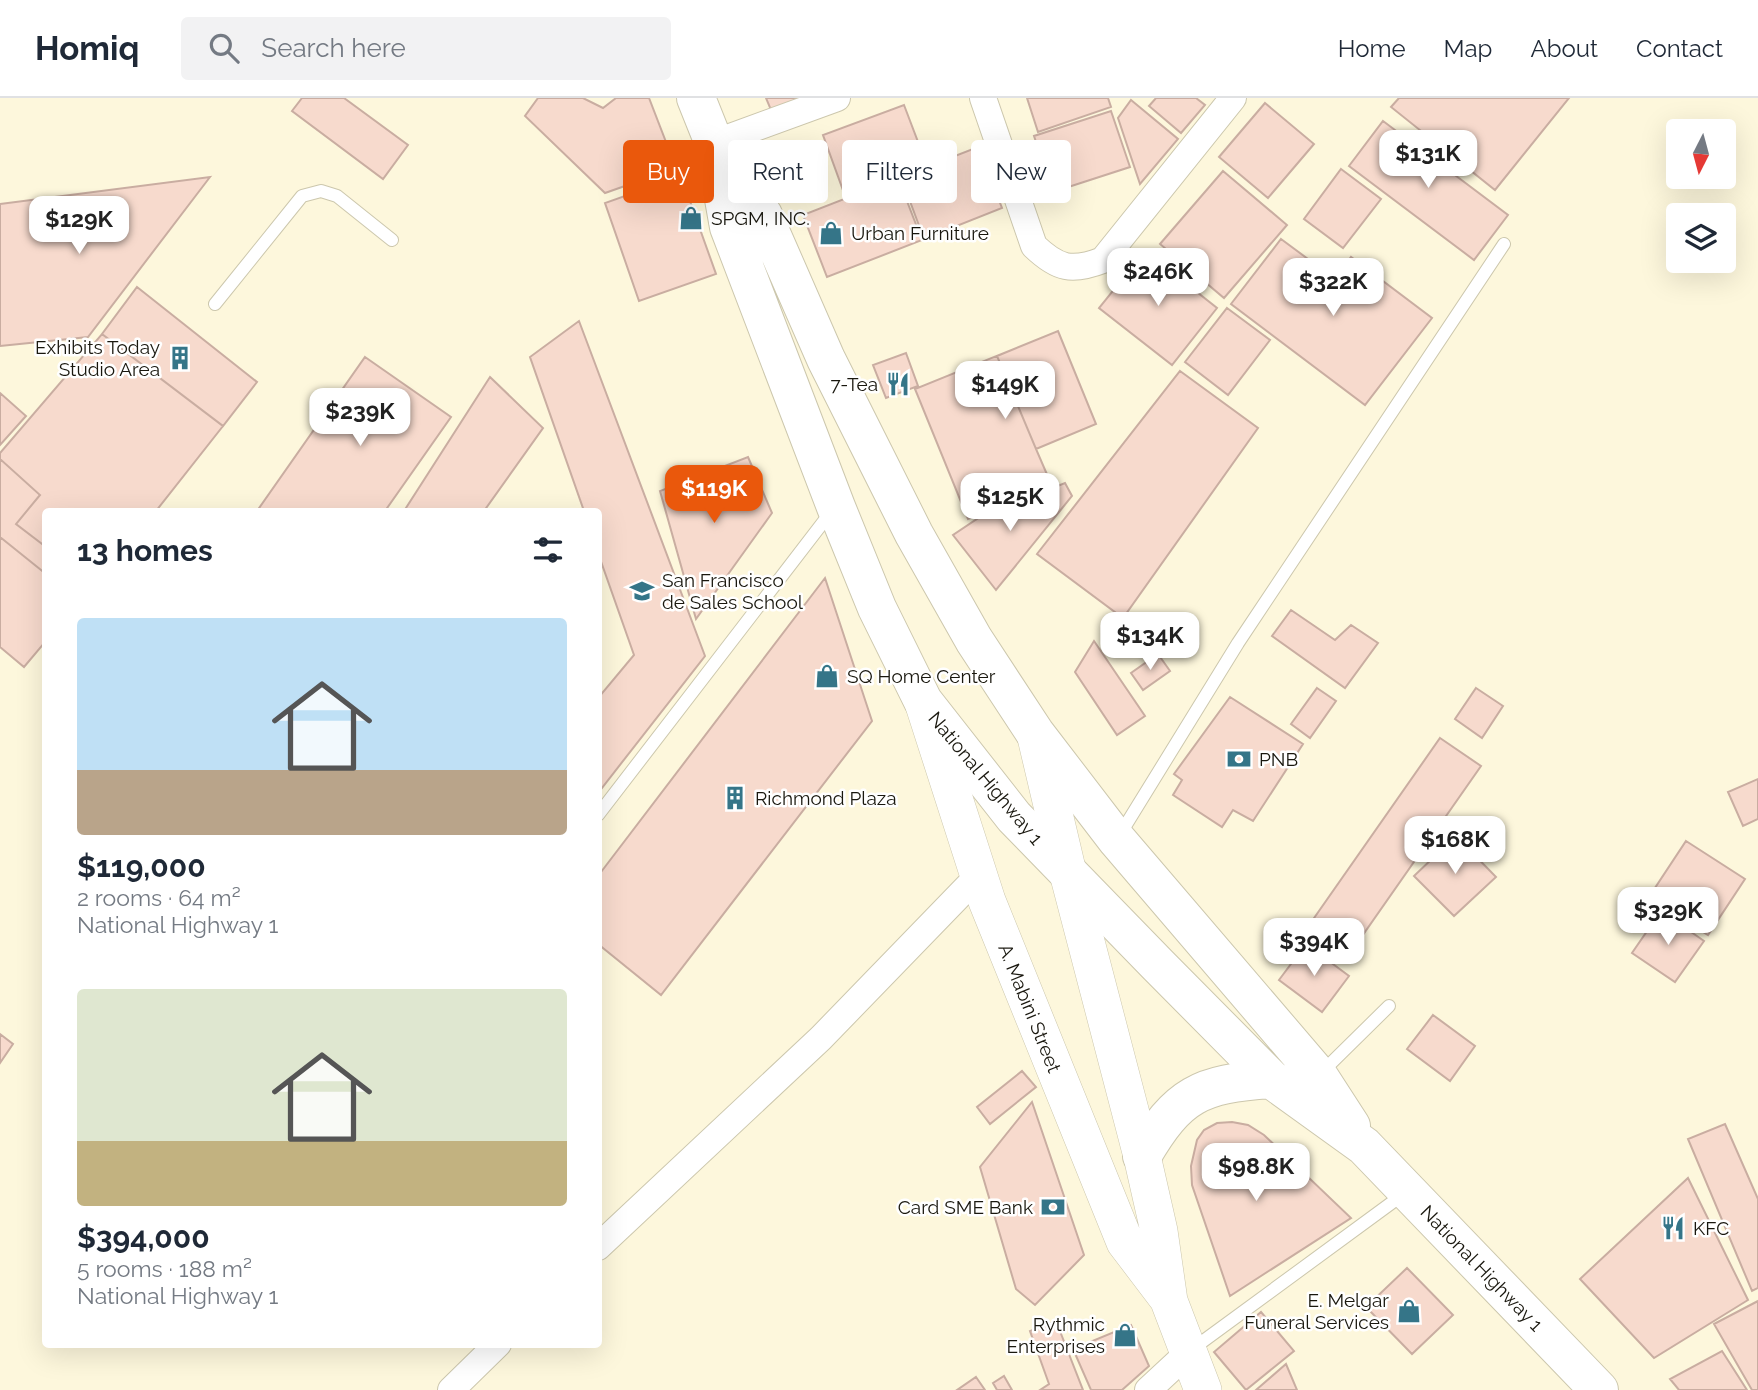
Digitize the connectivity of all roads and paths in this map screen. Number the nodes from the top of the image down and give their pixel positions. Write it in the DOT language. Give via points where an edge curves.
graph roads {
  1 [pos="696,98"];
  2 [pos="837,98"];
  3 [pos="983,98"];
  4 [pos="1233,98"];
  5 [pos="713,140"];
  6 [pos="714,143"];
  7 [pos="392,240"];
  8 [pos="1504,244"];
  9 [pos="215,304"];
  10 [pos="836,507"];
  11 [pos="923,701"];
  12 [pos="1035,733"];
  13 [pos="602,810"];
  14 [pos="1117,840"];
  15 [pos="1068,873"];
  16 [pos="978,876"];
  17 [pos="1389,1006"];
  18 [pos="1318,1075"];
  19 [pos="1271,1079"];
  20 [pos="1364,1146"];
  21 [pos="1142,1156"];
  22 [pos="1408,1191"];
  23 [pos="602,1243"];
  24 [pos="1169,1301"];
  25 [pos="494,1348"];
  26 [pos="1189,1352"];
  27 [pos="451,1390"];
  28 [pos="1148,1390"];
  29 [pos="1203,1390"];
  30 [pos="1599,1390"];
  1 -- 5 [label="highway, National Highway 1"];
  2 -- 6 [label="street"];
  3 -- 4 [label="street" via="1034,246 1065,267 1085,267 1104,260"];
  6 -- 10 [label="highway, National Highway 1" via="729,227"];
  6 -- 12 [label="highway, National Highway 1" via="763,215 826,359 914,534 974,640"];
  7 -- 9 [label="lane" via="337,196 321,191 302,196"];
  8 -- 14 [label="lane" via="1238,643"];
  10 -- 11 [label="highway, National Highway 1" via="877,608"];
  10 -- 13 [label="lane"];
  11 -- 15 [label="highway, National Highway 1" via="1014,817"];
  11 -- 16 [label="main road, A. Mabini Street"];
  12 -- 14 [label="highway, National Highway 1"];
  12 -- 15 [label="main road, A. Mabini Street"];
  14 -- 18 [label="highway, National Highway 1"];
  15 -- 19 [label="highway, National Highway 1"];
  15 -- 21 [label="main road, A. Mabini Street"];
  16 -- 23 [label="street" via="821,1038"];
  16 -- 24 [label="main road, A. Mabini Street" via="1125,1242"];
  17 -- 18 [label="lane"];
  18 -- 20 [label="highway, National Highway 1"];
  19 -- 20 [label="highway, National Highway 1"];
  19 -- 21 [label="highway" via="1230,1082 1191,1096 1160,1125"];
  20 -- 22 [label="highway, National Highway 1"];
  21 -- 24 [label="main road, A. Mabini Street"];
  22 -- 26 [label="lane"];
  22 -- 30 [label="highway, National Highway 1"];
  24 -- 26 [label="main road, A. Mabini Street"];
  25 -- 27 [label="street"];
  26 -- 28 [label="street"];
  26 -- 29 [label="main road, A. Mabini Street"];
}
